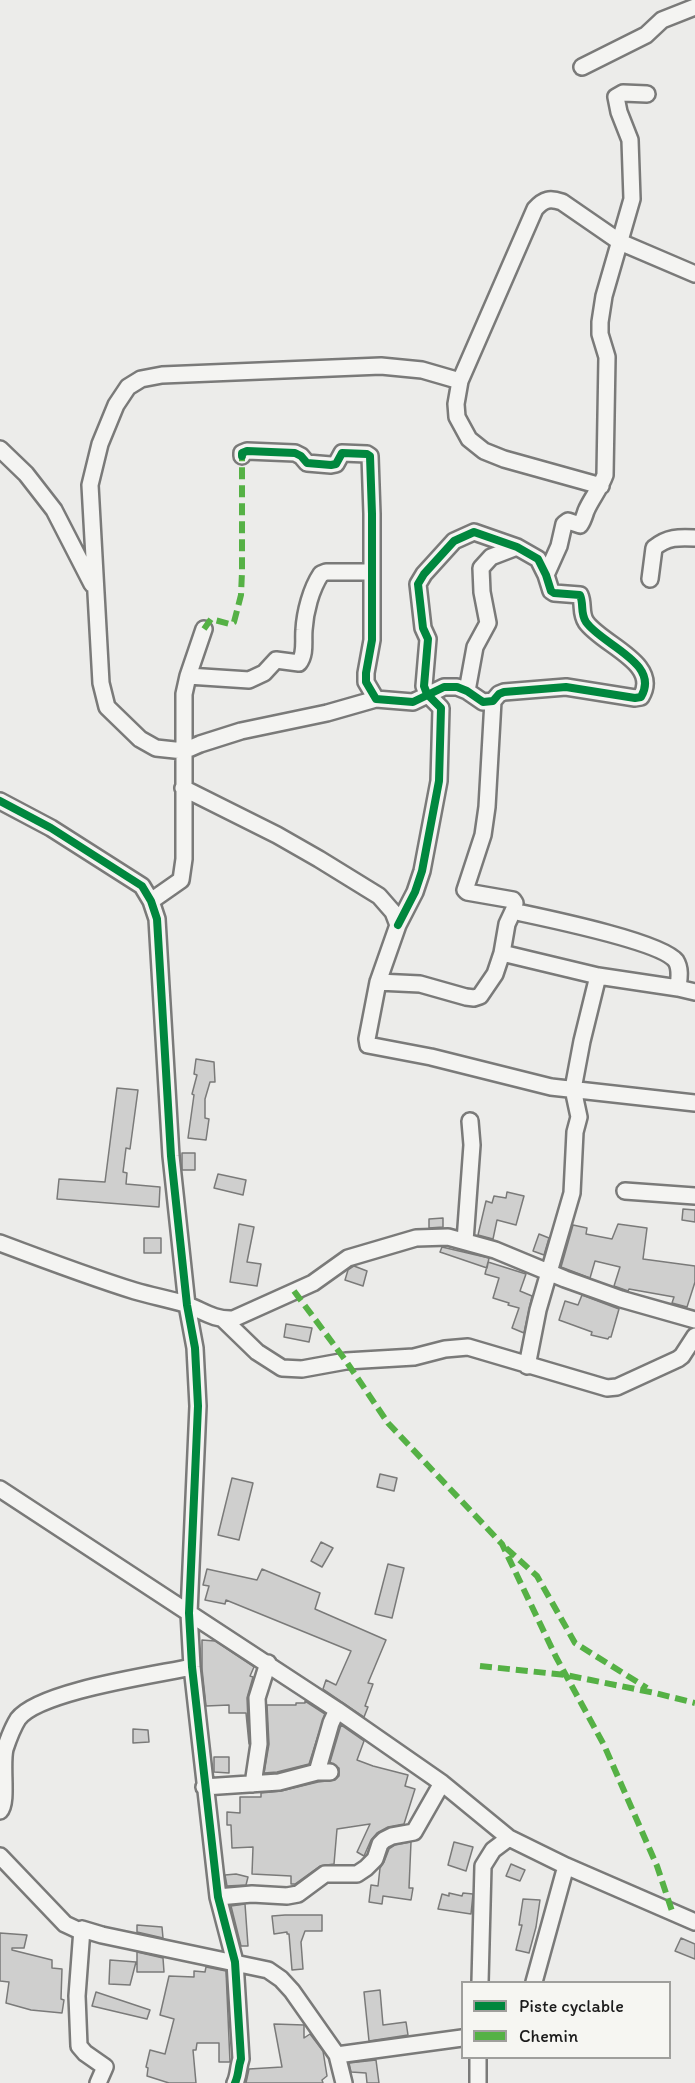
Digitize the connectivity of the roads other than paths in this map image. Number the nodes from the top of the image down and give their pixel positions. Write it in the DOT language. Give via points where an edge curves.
graph roads {
  1 [pos="695,7"];
  2 [pos="582,67"];
  3 [pos="647,94"];
  4 [pos="620,242"];
  5 [pos="695,274"];
  6 [pos="460,381"];
  7 [pos="0,449"];
  8 [pos="242,456"];
  9 [pos="601,486"];
  10 [pos="695,538"];
  11 [pos="517,548"];
  12 [pos="372,572"];
  13 [pos="546,575"];
  14 [pos="650,579"];
  15 [pos="94,588"];
  16 [pos="204,629"];
  17 [pos="188,676"];
  18 [pos="467,691"];
  19 [pos="427,694"];
  20 [pos="376,699"];
  21 [pos="493,701"];
  22 [pos="184,751"];
  23 [pos="183,788"];
  24 [pos="0,801"];
  25 [pos="151,901"];
  26 [pos="514,909"];
  27 [pos="398,925"];
  28 [pos="502,953"];
  29 [pos="598,976"];
  30 [pos="378,982"];
  31 [pos="678,988"];
  32 [pos="695,992"];
  33 [pos="573,1089"];
  34 [pos="695,1103"];
  35 [pos="470,1121"];
  36 [pos="625,1191"];
  37 [pos="695,1196"];
  38 [pos="465,1241"];
  39 [pos="0,1243"];
  40 [pos="549,1273"];
  41 [pos="187,1305"];
  42 [pos="223,1319"];
  43 [pos="695,1320"];
  44 [pos="695,1336"];
  45 [pos="527,1366"];
  46 [pos="0,1489"];
  47 [pos="189,1613"];
  48 [pos="268,1664"];
  49 [pos="192,1667"];
  50 [pos="337,1710"];
  51 [pos="442,1783"];
  52 [pos="253,1784"];
  53 [pos="204,1787"];
  54 [pos="0,1811"];
  55 [pos="509,1838"];
  56 [pos="0,1856"];
  57 [pos="566,1866"];
  58 [pos="219,1897"];
  59 [pos="695,1922"];
  60 [pos="82,1929"];
  61 [pos="235,1962"];
  62 [pos="480,1981"];
  63 [pos="535,1981"];
  64 [pos="461,2038"];
  65 [pos="337,2055"];
  66 [pos="478,2059"];
  67 [pos="98,2083"];
  68 [pos="235,2083"];
  69 [pos="344,2083"];
  70 [pos="478,2083"];
  1 -- 2 [label="street" via="662,20 646,35"];
  3 -- 4 [label="street" via="623,93 616,97 630,140 632,166 632,199"];
  4 -- 5 [label="street"];
  4 -- 6 [label="street" via="562,202 542,201 535,208"];
  4 -- 9 [label="street" via="600,322 608,357 605,475"];
  6 -- 9 [label="street" via="457,417 469,439 484,452"];
  6 -- 15 [label="street" via="439,373 381,366 141,379 128,387 116,405 100,444 90,485"];
  7 -- 15 [label="street" via="54,510"];
  8 -- 12 [label="street" via="247,451 295,453 307,463 331,465 336,464 342,453 370,456"];
  9 -- 13 [label="street" via="582,524 564,524"];
  10 -- 14 [label="street" via="678,536 654,548"];
  11 -- 13 [label="street" via="538,559"];
  11 -- 18 [label="street" via="491,557 481,568 488,623 475,647"];
  11 -- 19 [label="street" via="480,533 468,533 454,541 420,579 423,628 428,639 424,686"];
  12 -- 17 [label="street" via="321,574 310,598 299,663 276,660 264,673 249,680"];
  12 -- 20 [label="street" via="372,648 366,682"];
  13 -- 21 [label="street" via="554,593 580,595 582,612 591,628 644,673 644,692 635,698 550,688 504,692"];
  15 -- 22 [label="street" via="101,683 107,707 140,740 156,748"];
  16 -- 17 [label="street"];
  17 -- 22 [label="street" via="184,694"];
  18 -- 19 [label="street" via="444,687"];
  18 -- 21 [label="street" via="483,702"];
  19 -- 20 [label="street" via="413,702"];
  19 -- 27 [label="street" via="441,708 439,781 422,871"];
  20 -- 22 [label="street" via="241,731"];
  21 -- 26 [label="street" via="483,835 465,890 513,900"];
  22 -- 23 [label="street"];
  23 -- 25 [label="street" via="181,879"];
  23 -- 27 [label="street" via="277,835 379,896"];
  24 -- 25 [label="street" via="142,885"];
  25 -- 41 [label="street" via="157,919 171,1156"];
  26 -- 28 [label="street"];
  26 -- 31 [label="street" via="604,932 675,959 680,972"];
  27 -- 30 [label="street"];
  28 -- 29 [label="street"];
  28 -- 30 [label="street" via="495,974 480,996 474,998 420,984"];
  29 -- 31 [label="street"];
  29 -- 33 [label="street"];
  30 -- 33 [label="street" via="368,1045"];
  31 -- 32 [label="street"];
  33 -- 34 [label="street"];
  33 -- 40 [label="street" via="579,1117 572,1193"];
  35 -- 38 [label="street"];
  36 -- 37 [label="street"];
  38 -- 40 [label="street"];
  38 -- 42 [label="street" via="416,1238 348,1258 313,1283 233,1319"];
  39 -- 41 [label="street"];
  40 -- 43 [label="street"];
  40 -- 45 [label="street"];
  41 -- 42 [label="street"];
  41 -- 47 [label="street" via="195,1348 198,1406"];
  42 -- 45 [label="street" via="257,1352 282,1368 414,1357 468,1347"];
  44 -- 45 [label="street" via="678,1359 617,1387 607,1388"];
  46 -- 47 [label="street"];
  47 -- 48 [label="street"];
  47 -- 49 [label="street"];
  48 -- 50 [label="street"];
  48 -- 52 [label="street" via="256,1698 259,1744"];
  49 -- 53 [label="street"];
  49 -- 54 [label="street" via="72,1692 35,1706 18,1719 6,1748 5,1796"];
  50 -- 51 [label="street"];
  50 -- 52 [label="street" via="331,1722 323,1772"];
  51 -- 55 [label="street"];
  51 -- 58 [label="street" via="414,1832 384,1840 375,1859 357,1874 325,1875 298,1894 286,1896"];
  52 -- 53 [label="street"];
  53 -- 58 [label="street"];
  55 -- 57 [label="street"];
  55 -- 62 [label="street" via="493,1850 483,1866"];
  56 -- 60 [label="street" via="65,1924"];
  57 -- 59 [label="street"];
  57 -- 63 [label="street"];
  58 -- 61 [label="street"];
  60 -- 61 [label="street"];
  60 -- 67 [label="street" via="77,1996 79,2046 105,2067"];
  61 -- 65 [label="street" via="268,1970 282,1979"];
  61 -- 68 [label="street" via="241,2059"];
  64 -- 65 [label="street"];
  65 -- 69 [label="street"];
  66 -- 70 [label="street"];
}
